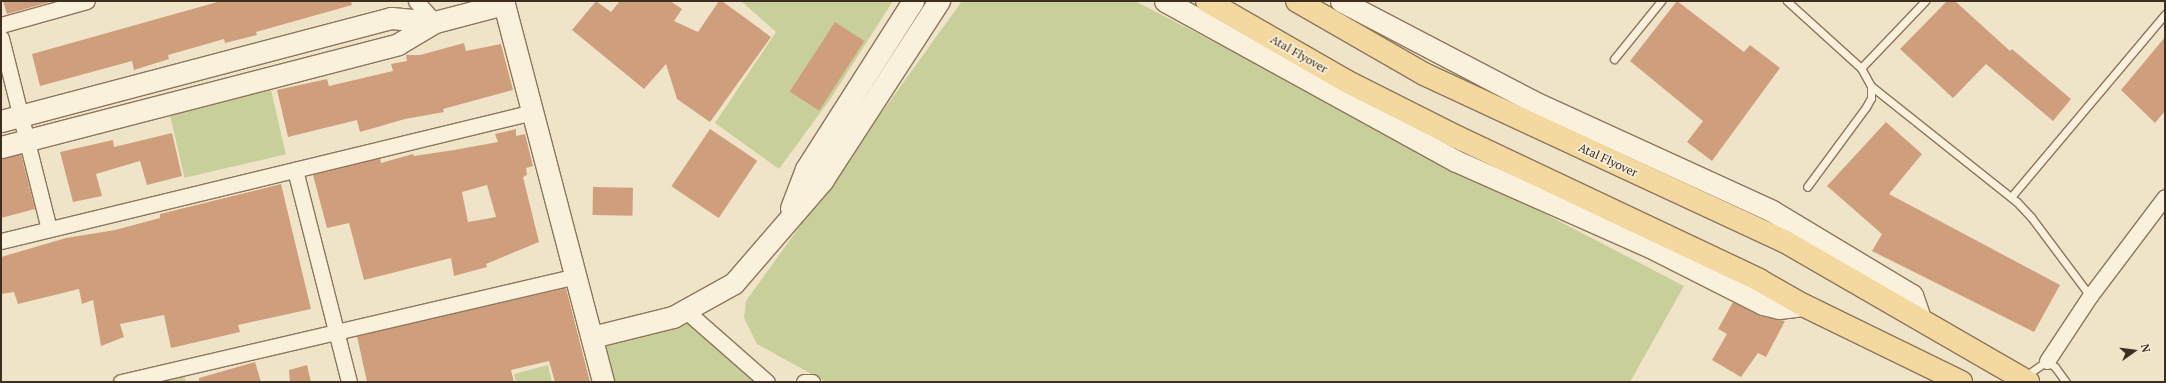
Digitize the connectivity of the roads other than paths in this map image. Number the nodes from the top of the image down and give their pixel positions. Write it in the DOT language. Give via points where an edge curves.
graph roads {
  1 [pos="87,1"];
  2 [pos="416,1"];
  3 [pos="913,1"];
  4 [pos="939,1"];
  5 [pos="1165,1"];
  6 [pos="1207,1"];
  7 [pos="1297,1"];
  8 [pos="1341,1"];
  9 [pos="1660,1"];
  10 [pos="1787,1"];
  11 [pos="1925,1"];
  12 [pos="504,3"];
  13 [pos="2165,14"];
  14 [pos="435,22"];
  15 [pos="1,25"];
  16 [pos="1,38"];
  17 [pos="1614,59"];
  18 [pos="1861,68"];
  19 [pos="1871,86"];
  20 [pos="533,112"];
  21 [pos="21,116"];
  22 [pos="1,122"];
  23 [pos="27,140"];
  24 [pos="1,147"];
  25 [pos="295,170"];
  26 [pos="1807,187"];
  27 [pos="2011,197"];
  28 [pos="2165,197"];
  29 [pos="787,220"];
  30 [pos="49,229"];
  31 [pos="1,241"];
  32 [pos="577,276"];
  33 [pos="2090,296"];
  34 [pos="1803,305"];
  35 [pos="685,310"];
  36 [pos="1920,318"];
  37 [pos="336,332"];
  38 [pos="592,337"];
  39 [pos="2047,361"];
  40 [pos="2026,380"];
  41 [pos="121,382"];
  42 [pos="349,382"];
  43 [pos="603,382"];
  44 [pos="767,382"];
  45 [pos="804,382"];
  46 [pos="812,382"];
  47 [pos="1961,382"];
  48 [pos="2066,382"];
  1 -- 15 [label="street"];
  2 -- 14 [label="street"];
  3 -- 29 [label="street" via="806,169"];
  4 -- 29 [label="street" via="822,181"];
  5 -- 34 [label="street" via="1456,161 1652,248 1763,304 1779,308"];
  6 -- 34 [label="main road, Atal Flyover" via="1346,81 1436,127 1759,280"];
  7 -- 36 [label="main road, Atal Flyover" via="1424,74 1784,241"];
  8 -- 36 [label="street" via="1532,101 1772,211 1912,296"];
  9 -- 17 [label="lane"];
  10 -- 18 [label="lane"];
  11 -- 18 [label="lane"];
  12 -- 14 [label="street"];
  12 -- 20 [label="street"];
  13 -- 27 [label="lane"];
  14 -- 21 [label="street" via="391,18"];
  14 -- 23 [label="street" via="398,44"];
  16 -- 21 [label="street"];
  18 -- 19 [label="lane"];
  19 -- 26 [label="lane" via="1871,98 1866,107"];
  19 -- 27 [label="lane"];
  20 -- 25 [label="street"];
  20 -- 32 [label="street"];
  21 -- 22 [label="street"];
  21 -- 23 [label="street"];
  23 -- 24 [label="street"];
  23 -- 30 [label="street"];
  25 -- 30 [label="street"];
  25 -- 37 [label="street"];
  27 -- 33 [label="lane" via="2031,217"];
  28 -- 33 [label="street"];
  29 -- 35 [label="street" via="734,283"];
  30 -- 31 [label="street"];
  32 -- 37 [label="street"];
  32 -- 38 [label="street"];
  33 -- 39 [label="street"];
  34 -- 47 [label="main road, Atal Flyover"];
  35 -- 38 [label="street" via="673,317"];
  35 -- 44 [label="street"];
  36 -- 40 [label="main road, Atal Flyover"];
  37 -- 41 [label="street"];
  37 -- 42 [label="street"];
  38 -- 43 [label="street"];
  39 -- 40 [label="lane"];
  39 -- 48 [label="lane"];
  45 -- 46 [label="street"];
}
